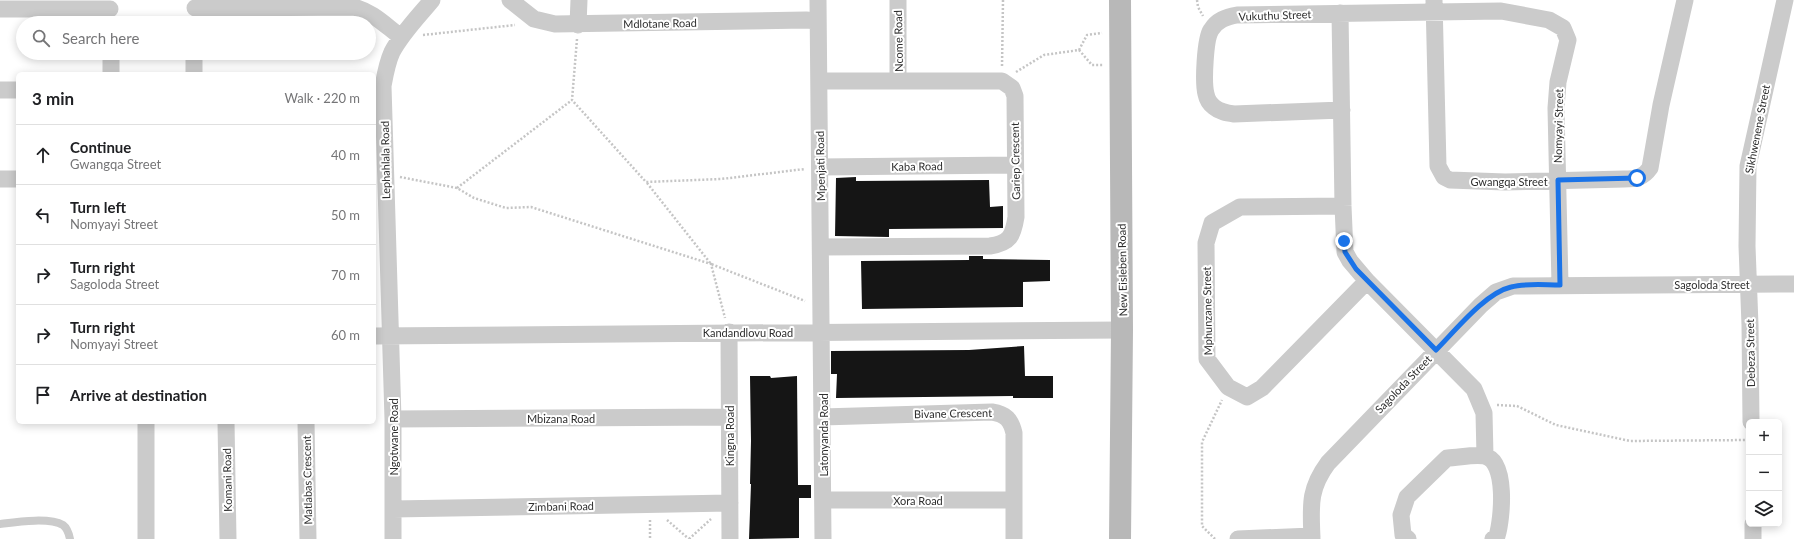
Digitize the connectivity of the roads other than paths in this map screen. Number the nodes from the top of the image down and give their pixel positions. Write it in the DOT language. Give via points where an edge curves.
graph roads {
  1 [pos="432,0"];
  2 [pos="510,0"];
  3 [pos="578,0"];
  4 [pos="818,0"];
  5 [pos="898,0"];
  6 [pos="1120,0"];
  7 [pos="1686,0"];
  8 [pos="1785,0"];
  9 [pos="28,4"];
  10 [pos="1434,6"];
  11 [pos="0,9"];
  12 [pos="195,10"];
  13 [pos="110,11"];
  14 [pos="1340,13"];
  15 [pos="374,16"];
  16 [pos="376,18"];
  17 [pos="818,21"];
  18 [pos="578,25"];
  19 [pos="401,37"];
  20 [pos="110,60"];
  21 [pos="194,60"];
  22 [pos="111,72"];
  23 [pos="194,72"];
  24 [pos="819,81"];
  25 [pos="898,81"];
  26 [pos="379,86"];
  27 [pos="0,90"];
  28 [pos="16,90"];
  29 [pos="1342,110"];
  30 [pos="1015,165"];
  31 [pos="820,167"];
  32 [pos="379,174"];
  33 [pos="0,179"];
  34 [pos="16,179"];
  35 [pos="1558,180"];
  36 [pos="1343,206"];
  37 [pos="821,247"];
  38 [pos="381,252"];
  39 [pos="1367,281"];
  40 [pos="1749,284"];
  41 [pos="1794,284"];
  42 [pos="1560,285"];
  43 [pos="1122,330"];
  44 [pos="729,332"];
  45 [pos="822,332"];
  46 [pos="382,336"];
  47 [pos="1436,350"];
  48 [pos="822,416"];
  49 [pos="728,417"];
  50 [pos="393,419"];
  51 [pos="1751,419"];
  52 [pos="146,424"];
  53 [pos="226,424"];
  54 [pos="306,424"];
  55 [pos="1485,456"];
  56 [pos="823,500"];
  57 [pos="1013,500"];
  58 [pos="730,503"];
  59 [pos="393,508"];
  60 [pos="0,524"];
  61 [pos="1752,527"];
  62 [pos="1312,538"];
  63 [pos="70,539"];
  64 [pos="146,539"];
  65 [pos="228,539"];
  66 [pos="308,539"];
  67 [pos="393,539"];
  68 [pos="730,539"];
  69 [pos="823,539"];
  70 [pos="1014,539"];
  71 [pos="1120,539"];
  72 [pos="1238,539"];
  73 [pos="1408,539"];
  74 [pos="1492,539"];
  75 [pos="1753,539"];
  1 -- 19 [label="street, Lephahlala Road"];
  2 -- 18 [label="street, Mdlotane Road" via="534,19"];
  3 -- 18 [label="street"];
  4 -- 17 [label="street, Mpenjati Road"];
  5 -- 25 [label="street, Ncome Road"];
  6 -- 43 [label="main road, New Eisleben Road"];
  7 -- 35 [label="street, Gwangqa Street" via="1660,105 1650,168 1646,175 1630,179"];
  8 -- 40 [label="street, Sikhwenene Street" via="1748,166"];
  9 -- 11 [label="street"];
  9 -- 13 [label="street"];
  10 -- 14 [label="street, Vukuthu Street"];
  10 -- 35 [label="street, Nomyayi Street" via="1501,11 1549,20 1563,28 1568,40 1556,96"];
  10 -- 35 [label="street, Gwangqa Street" via="1437,158 1440,172 1450,180 1460,181"];
  12 -- 15 [label="street" via="353,8 362,9"];
  14 -- 29 [label="street"];
  14 -- 29 [label="street, Vukuthu Street" via="1226,17 1218,22 1207,40 1205,86 1208,100 1222,112 1234,114"];
  16 -- 19 [label="street"];
  17 -- 18 [label="street, Mdlotane Road"];
  17 -- 24 [label="street, Mpenjati Road"];
  19 -- 26 [label="street, Lephahlala Road"];
  20 -- 22 [label="street"];
  21 -- 23 [label="street"];
  24 -- 25 [label="street"];
  24 -- 31 [label="street, Mpenjati Road"];
  25 -- 30 [label="street, Gariep Crescent" via="1002,81 1012,88 1015,96"];
  26 -- 32 [label="street, Lephahlala Road"];
  27 -- 28 [label="street"];
  29 -- 36 [label="street"];
  30 -- 31 [label="street, Kaba Road"];
  30 -- 37 [label="street, Gariep Crescent" via="1015,224 1009,239 1000,245"];
  31 -- 37 [label="street, Mpenjati Road"];
  32 -- 38 [label="street, Lephahlala Road"];
  33 -- 34 [label="street"];
  35 -- 42 [label="street, Nomyayi Street"];
  36 -- 39 [label="street" via="1345,252"];
  36 -- 39 [label="street, Mphunzane Street" via="1240,207 1212,223 1206,243 1208,359 1228,387 1247,397 1262,388"];
  37 -- 45 [label="street, Mpenjati Road"];
  38 -- 46 [label="street, Lephahlala Road"];
  39 -- 47 [label="street"];
  40 -- 41 [label="street, Sagoloda Street"];
  40 -- 42 [label="street, Sagoloda Street"];
  40 -- 51 [label="street, Debeza Street"];
  42 -- 47 [label="street, Sagoloda Street" via="1513,286 1496,292"];
  43 -- 45 [label="street, Kandandlovu Road"];
  43 -- 71 [label="main road, New Eisleben Road"];
  44 -- 45 [label="street, Kandandlovu Road"];
  44 -- 46 [label="street, Kandandlovu Road"];
  44 -- 49 [label="street, Kingna Road"];
  45 -- 48 [label="street, Latonyanda Road"];
  46 -- 50 [label="street, Ngotwane Road"];
  47 -- 55 [label="street" via="1474,389 1484,412"];
  47 -- 62 [label="street, Sagoloda Street" via="1318,477 1311,506"];
  48 -- 56 [label="street, Latonyanda Road"];
  48 -- 57 [label="street, Bivane Crescent" via="1000,413 1009,420 1014,433"];
  49 -- 50 [label="street, Mbizana Road"];
  49 -- 58 [label="street, Kingna Road"];
  50 -- 59 [label="street, Ngotwane Road"];
  52 -- 64 [label="street"];
  53 -- 65 [label="street, Komani Road"];
  54 -- 66 [label="street, Matlabas Crescent"];
  55 -- 73 [label="street" via="1447,458 1407,497 1401,515 1403,535"];
  55 -- 74 [label="street" via="1493,461 1500,476 1501,523 1497,536"];
  56 -- 57 [label="street, Xora Road"];
  56 -- 69 [label="street, Latonyanda Road"];
  57 -- 70 [label="street, Bivane Crescent"];
  58 -- 59 [label="street, Zimbani Road"];
  58 -- 68 [label="street, Kingna Road"];
  59 -- 67 [label="street, Ngotwane Road"];
  60 -- 63 [label="lane" via="53,521 64,526"];
  61 -- 75 [label="street"];
  62 -- 72 [label="street"];
}
